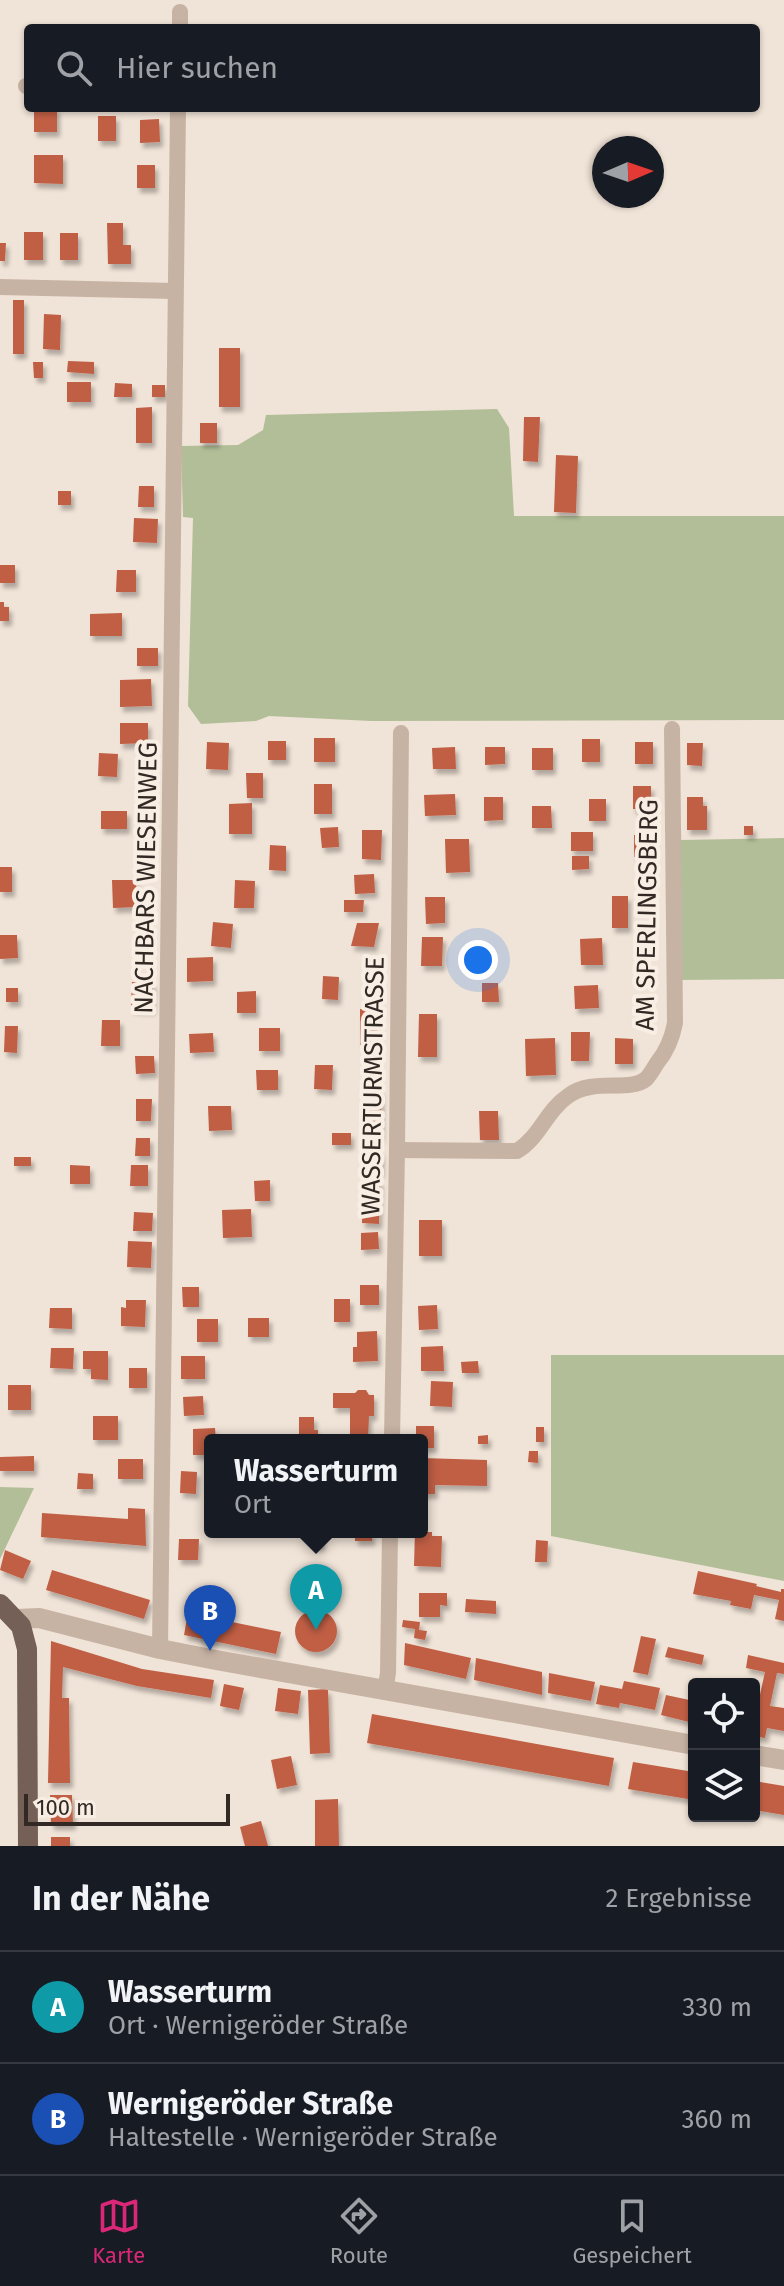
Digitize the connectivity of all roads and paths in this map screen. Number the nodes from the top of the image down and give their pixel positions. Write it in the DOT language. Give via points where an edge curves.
graph roads {
  1 [pos="178,112"];
  2 [pos="0,287"];
  3 [pos="175,291"];
  4 [pos="672,729"];
  5 [pos="401,733"];
  6 [pos="397,1150"];
  7 [pos="392,1434"];
  8 [pos="390,1538"];
  9 [pos="0,1604"];
  10 [pos="17,1619"];
  11 [pos="160,1649"];
  12 [pos="385,1691"];
  13 [pos="688,1744"];
  14 [pos="760,1756"];
  15 [pos="784,1760"];
  16 [pos="28,1846"];
  1 -- 3 [label="street, NACHBARS WIESENWEG"];
  2 -- 3 [label="street"];
  3 -- 11 [label="street, NACHBARS WIESENWEG"];
  4 -- 6 [label="street, AM SPERLINGSBERG" via="675,1023 664,1054 645,1080 593,1084 564,1098 531,1142 517,1151"];
  5 -- 6 [label="street, WASSERTURMSTRASSE"];
  6 -- 7 [label="street, WASSERTURMSTRASSE"];
  8 -- 12 [label="street"];
  9 -- 10 [label="main road"];
  10 -- 11 [label="street" via="39,1618"];
  10 -- 16 [label="main road" via="27,1649"];
  11 -- 12 [label="street"];
  12 -- 13 [label="street"];
  14 -- 15 [label="street"];
}
